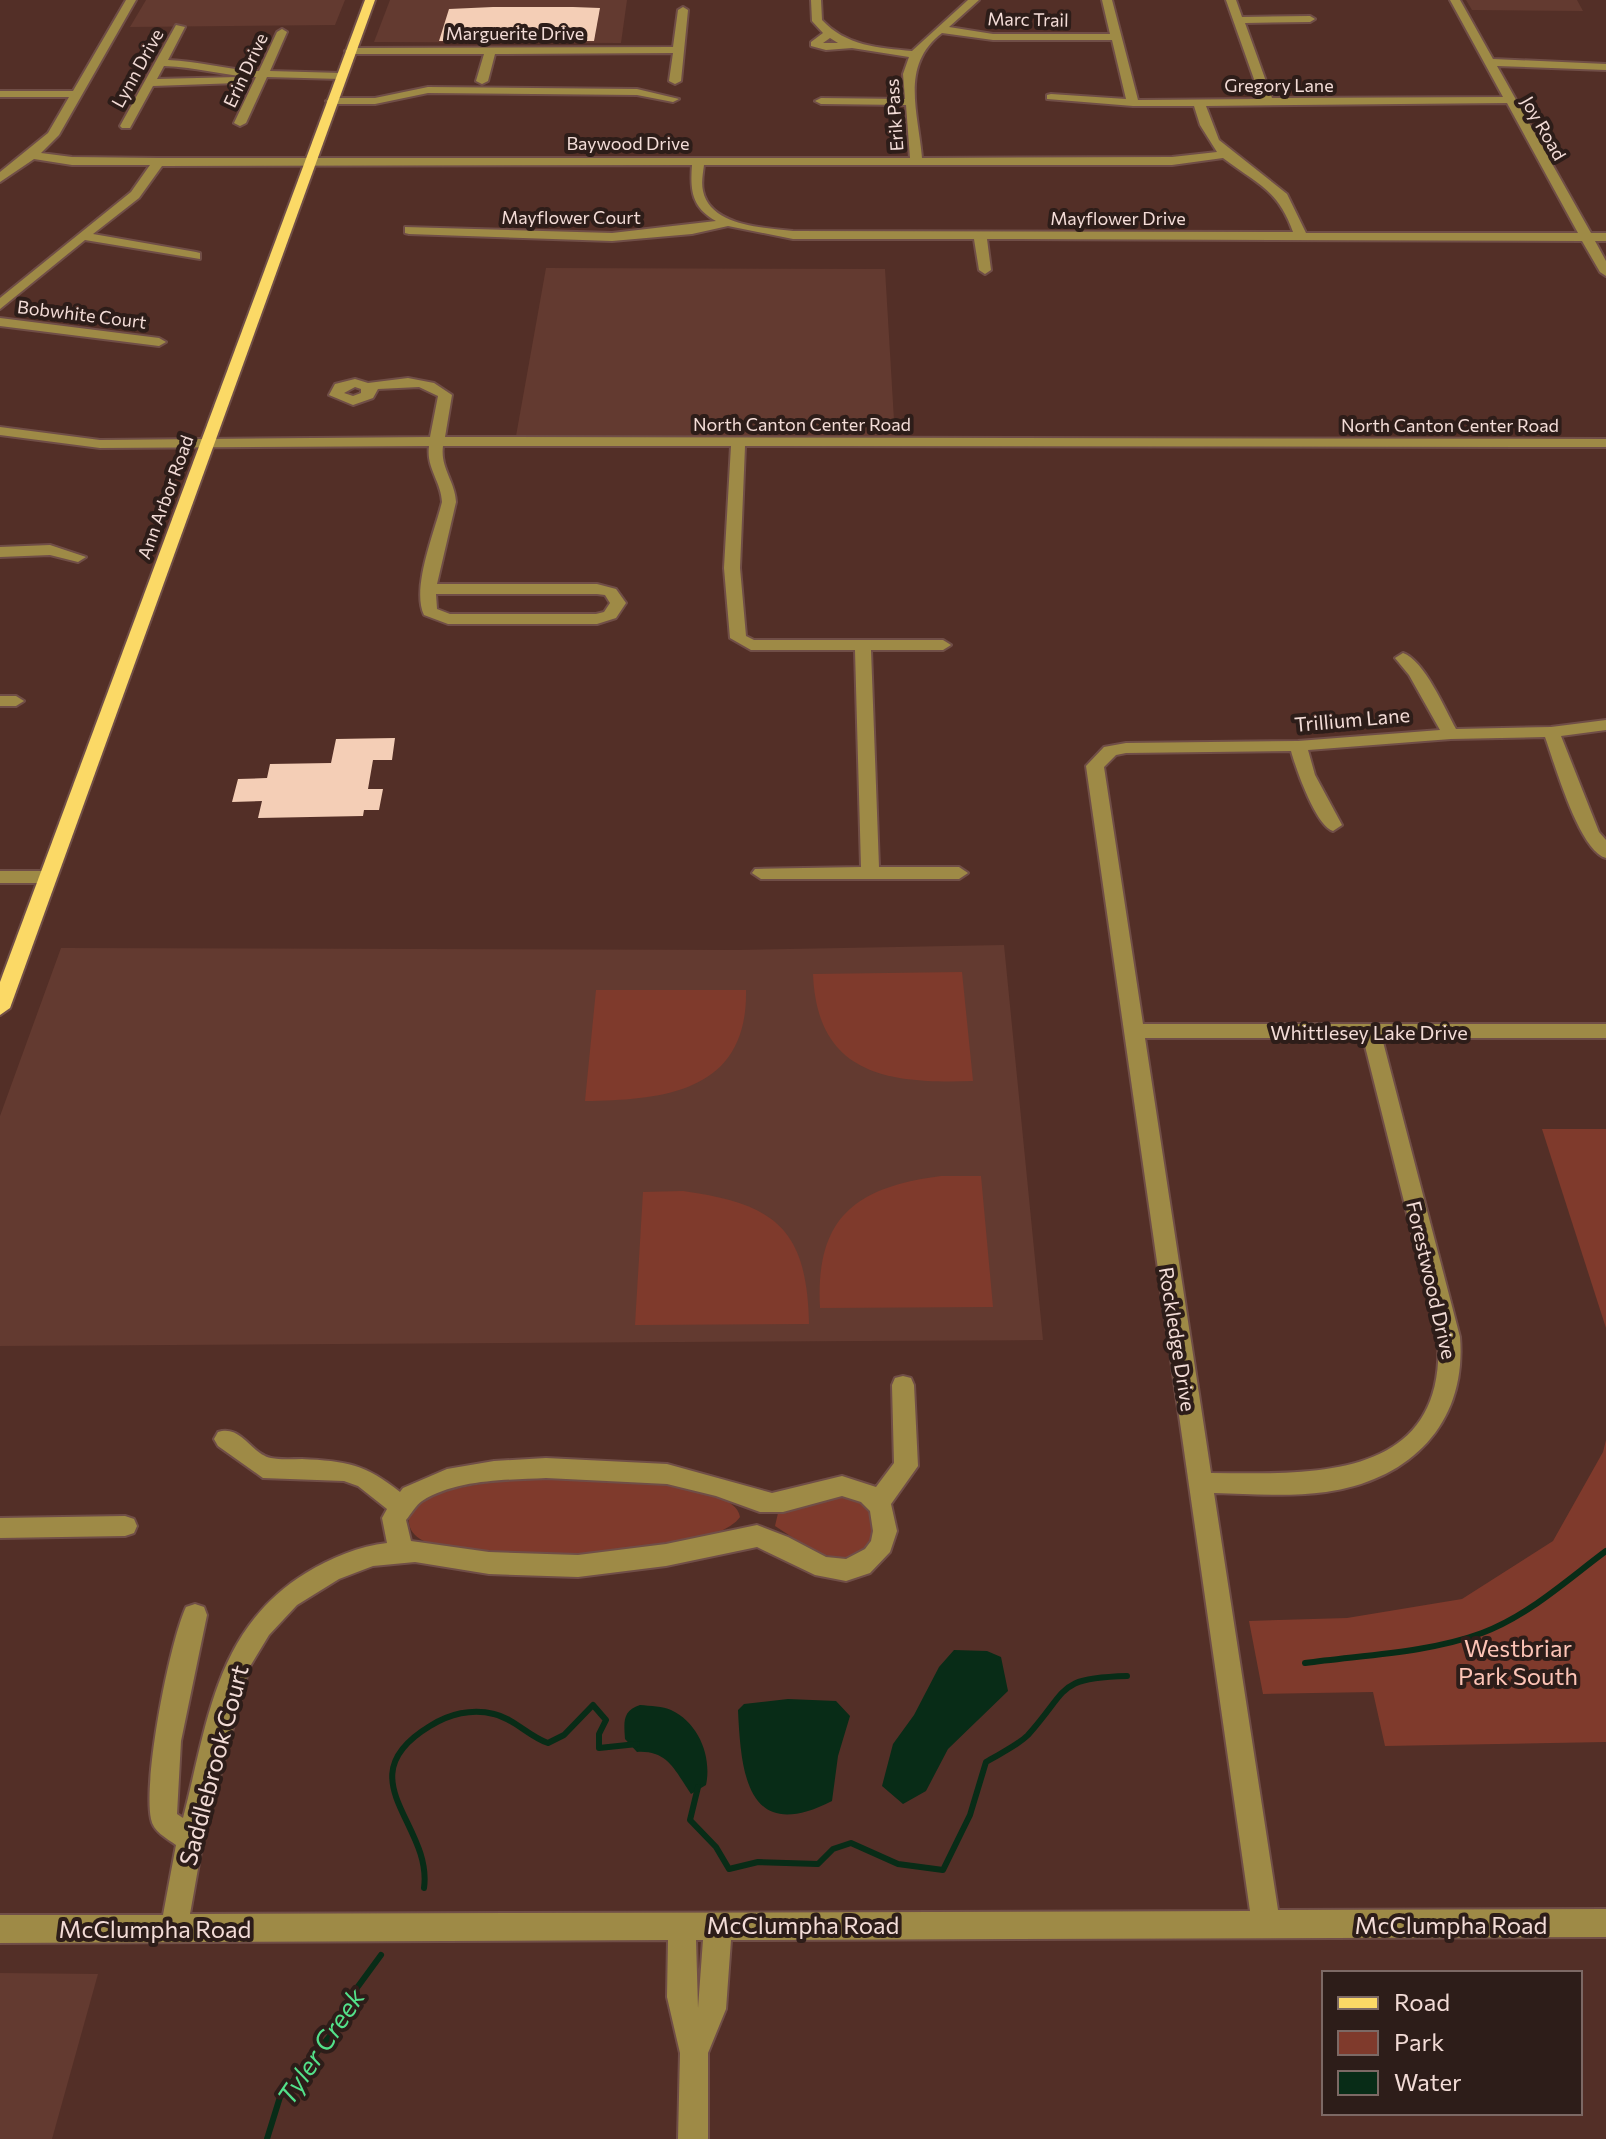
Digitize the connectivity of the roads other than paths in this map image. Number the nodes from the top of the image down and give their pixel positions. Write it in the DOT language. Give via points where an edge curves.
graph roads {
  1 [pos="131,0"];
  2 [pos="370,0"];
  3 [pos="816,0"];
  4 [pos="974,0"];
  5 [pos="1107,0"];
  6 [pos="1231,0"];
  7 [pos="1455,0"];
  8 [pos="683,10"];
  9 [pos="1310,19"];
  10 [pos="1238,20"];
  11 [pos="180,27"];
  12 [pos="939,29"];
  13 [pos="282,32"];
  14 [pos="830,33"];
  15 [pos="1116,37"];
  16 [pos="853,44"];
  17 [pos="679,50"];
  18 [pos="350,51"];
  19 [pos="490,51"];
  20 [pos="913,54"];
  21 [pos="1487,62"];
  22 [pos="162,63"];
  23 [pos="1606,67"];
  24 [pos="341,76"];
  25 [pos="225,77"];
  26 [pos="261,77"];
  27 [pos="482,81"];
  28 [pos="675,81"];
  29 [pos="150,83"];
  30 [pos="0,94"];
  31 [pos="77,94"];
  32 [pos="1051,97"];
  33 [pos="673,99"];
  34 [pos="1507,100"];
  35 [pos="332,101"];
  36 [pos="821,101"];
  37 [pos="910,102"];
  38 [pos="1133,103"];
  39 [pos="1199,103"];
  40 [pos="1268,103"];
  41 [pos="240,123"];
  42 [pos="126,126"];
  43 [pos="1225,154"];
  44 [pos="32,155"];
  45 [pos="916,160"];
  46 [pos="310,161"];
  47 [pos="698,161"];
  48 [pos="159,162"];
  49 [pos="0,178"];
  50 [pos="731,222"];
  51 [pos="409,230"];
  52 [pos="980,235"];
  53 [pos="83,236"];
  54 [pos="1301,236"];
  55 [pos="1586,236"];
  56 [pos="1606,237"];
  57 [pos="196,256"];
  58 [pos="985,270"];
  59 [pos="1606,272"];
  60 [pos="0,305"];
  61 [pos="0,322"];
  62 [pos="159,342"];
  63 [pos="368,387"];
  64 [pos="0,431"];
  65 [pos="436,442"];
  66 [pos="738,442"];
  67 [pos="1606,443"];
  68 [pos="205,444"];
  69 [pos="0,552"];
  70 [pos="78,557"];
  71 [pos="431,589"];
  72 [pos="863,645"];
  73 [pos="943,645"];
  74 [pos="1403,658"];
  75 [pos="1606,725"];
  76 [pos="1551,732"];
  77 [pos="1451,734"];
  78 [pos="1298,746"];
  79 [pos="1103,756"];
  80 [pos="1333,825"];
  81 [pos="1606,852"];
  82 [pos="761,873"];
  83 [pos="870,873"];
  84 [pos="959,873"];
  85 [pos="0,877"];
  86 [pos="46,877"];
  87 [pos="0,1008"];
  88 [pos="1132,1031"];
  89 [pos="1606,1031"];
  90 [pos="1371,1032"];
  91 [pos="903,1385"];
  92 [pos="226,1439"];
  93 [pos="1200,1483"];
  94 [pos="878,1502"];
  95 [pos="761,1503"];
  96 [pos="400,1506"];
  97 [pos="125,1526"];
  98 [pos="0,1528"];
  99 [pos="757,1536"];
  100 [pos="401,1552"];
  101 [pos="195,1615"];
  102 [pos="190,1840"];
  103 [pos="1606,1923"];
  104 [pos="682,1924"];
  105 [pos="718,1924"];
  106 [pos="1266,1925"];
  107 [pos="174,1928"];
  108 [pos="0,1929"];
  109 [pos="694,2053"];
  110 [pos="693,2139"];
  1 -- 31 [label="street"];
  2 -- 18 [label="main road, Ann Arbor Road"];
  3 -- 14 [label="street" via="817,21"];
  4 -- 12 [label="street, Erik Pass"];
  5 -- 15 [label="street"];
  6 -- 10 [label="street"];
  7 -- 21 [label="street, Joy Road"];
  8 -- 17 [label="street"];
  9 -- 10 [label="street"];
  10 -- 40 [label="street"];
  11 -- 22 [label="street, Lynn Drive"];
  12 -- 15 [label="street, Marc Trail" via="993,37"];
  12 -- 20 [label="street, Erik Pass"];
  13 -- 26 [label="street, Erin Drive"];
  14 -- 16 [label="street"];
  14 -- 16 [label="street" via="815,44"];
  15 -- 38 [label="street"];
  16 -- 20 [label="street"];
  17 -- 19 [label="street, Marguerite Drive"];
  17 -- 28 [label="street"];
  18 -- 19 [label="street, Marguerite Drive"];
  18 -- 24 [label="main road, Ann Arbor Road"];
  19 -- 27 [label="street"];
  20 -- 37 [label="street, Erik Pass"];
  21 -- 23 [label="street"];
  21 -- 34 [label="street, Joy Road"];
  22 -- 25 [label="street" via="203,64"];
  22 -- 29 [label="street, Lynn Drive"];
  24 -- 26 [label="street"];
  24 -- 35 [label="main road, Ann Arbor Road"];
  25 -- 26 [label="street"];
  25 -- 29 [label="street"];
  26 -- 41 [label="street, Erin Drive"];
  29 -- 42 [label="street, Lynn Drive"];
  30 -- 31 [label="street"];
  31 -- 44 [label="street" via="53,135"];
  32 -- 38 [label="street, Gregory Lane"];
  33 -- 35 [label="street" via="647,92 502,90 497,100 478,102 462,100 462,90 415,90 375,101"];
  34 -- 40 [label="street, Gregory Lane"];
  34 -- 55 [label="street, Joy Road"];
  35 -- 46 [label="main road, Ann Arbor Road"];
  36 -- 37 [label="street"];
  37 -- 45 [label="street, Erik Pass"];
  38 -- 39 [label="street, Gregory Lane"];
  39 -- 40 [label="street, Gregory Lane"];
  39 -- 43 [label="street" via="1209,137"];
  43 -- 45 [label="street, Baywood Drive" via="1172,161"];
  43 -- 54 [label="street" via="1282,195"];
  44 -- 48 [label="street, Baywood Drive"];
  44 -- 49 [label="street"];
  45 -- 47 [label="street, Baywood Drive"];
  46 -- 47 [label="street, Baywood Drive"];
  46 -- 48 [label="street, Baywood Drive"];
  46 -- 68 [label="main road, Ann Arbor Road"];
  47 -- 50 [label="street, Mayflower Drive" via="699,198"];
  48 -- 53 [label="street" via="135,195"];
  50 -- 51 [label="street, Mayflower Court" via="651,235"];
  50 -- 52 [label="street, Mayflower Drive" via="793,235"];
  52 -- 54 [label="street, Mayflower Drive"];
  52 -- 58 [label="street"];
  53 -- 57 [label="street"];
  53 -- 60 [label="street"];
  54 -- 55 [label="street, Mayflower Drive"];
  55 -- 56 [label="street, Mayflower Drive"];
  55 -- 59 [label="street, Joy Road"];
  61 -- 62 [label="street, Bobwhite Court"];
  63 -- 65 [label="street" via="405,383 442,391 446,399"];
  64 -- 68 [label="street, North Canton Center Road" via="74,443"];
  65 -- 66 [label="street, North Canton Center Road"];
  65 -- 68 [label="street, North Canton Center Road"];
  65 -- 71 [label="street" via="435,466 449,499"];
  66 -- 67 [label="street, North Canton Center Road"];
  66 -- 72 [label="street" via="732,568 738,638 751,645"];
  68 -- 86 [label="main road, Ann Arbor Road"];
  69 -- 70 [label="street" via="50,550"];
  71 -- 71 [label="street" via="430,612 448,619 597,619 610,615 618,603 610,592 597,589"];
  72 -- 73 [label="street"];
  72 -- 83 [label="street"];
  74 -- 77 [label="street"];
  75 -- 76 [label="street, Trillium Lane"];
  76 -- 77 [label="street, Trillium Lane"];
  76 -- 81 [label="street" via="1591,834"];
  77 -- 78 [label="street, Trillium Lane"];
  78 -- 79 [label="street, Trillium Lane" via="1126,748"];
  78 -- 80 [label="street" via="1306,775"];
  79 -- 88 [label="street, Rockledge Drive" via="1094,773"];
  82 -- 83 [label="street"];
  83 -- 84 [label="street"];
  85 -- 86 [label="street"];
  86 -- 87 [label="main road, Ann Arbor Road"];
  88 -- 90 [label="street, Whittlesey Lake Drive"];
  88 -- 93 [label="street, Rockledge Drive"];
  89 -- 90 [label="street, Whittlesey Lake Drive"];
  90 -- 93 [label="street, Forestwood Drive" via="1449,1337 1452,1369 1444,1402 1412,1446 1351,1476 1318,1482"];
  91 -- 94 [label="street" via="906,1466"];
  92 -- 96 [label="street" via="263,1468 345,1471 366,1479"];
  93 -- 106 [label="street, Rockledge Drive"];
  94 -- 95 [label="street" via="852,1487 830,1486"];
  94 -- 99 [label="street" via="888,1530 882,1547 868,1562 844,1570 820,1565 772,1538"];
  95 -- 96 [label="street" via="670,1475 558,1468 455,1477 411,1494"];
  95 -- 99 [label="street"];
  96 -- 100 [label="street" via="392,1536"];
  97 -- 98 [label="street"];
  99 -- 100 [label="street, Saddlebrook Court" via="578,1566 489,1563"];
  100 -- 102 [label="street, Saddlebrook Court" via="373,1555 330,1571 288,1597 260,1627 237,1664"];
  101 -- 102 [label="street" via="164,1751 163,1780 164,1820"];
  102 -- 107 [label="street, Saddlebrook Court"];
  103 -- 106 [label="street, McClumpha Road"];
  104 -- 105 [label="street, McClumpha Road"];
  104 -- 107 [label="street, McClumpha Road"];
  104 -- 109 [label="street" via="681,1997"];
  105 -- 106 [label="street, McClumpha Road"];
  105 -- 109 [label="street" via="712,2009"];
  107 -- 108 [label="street, McClumpha Road"];
  109 -- 110 [label="street"];
}
